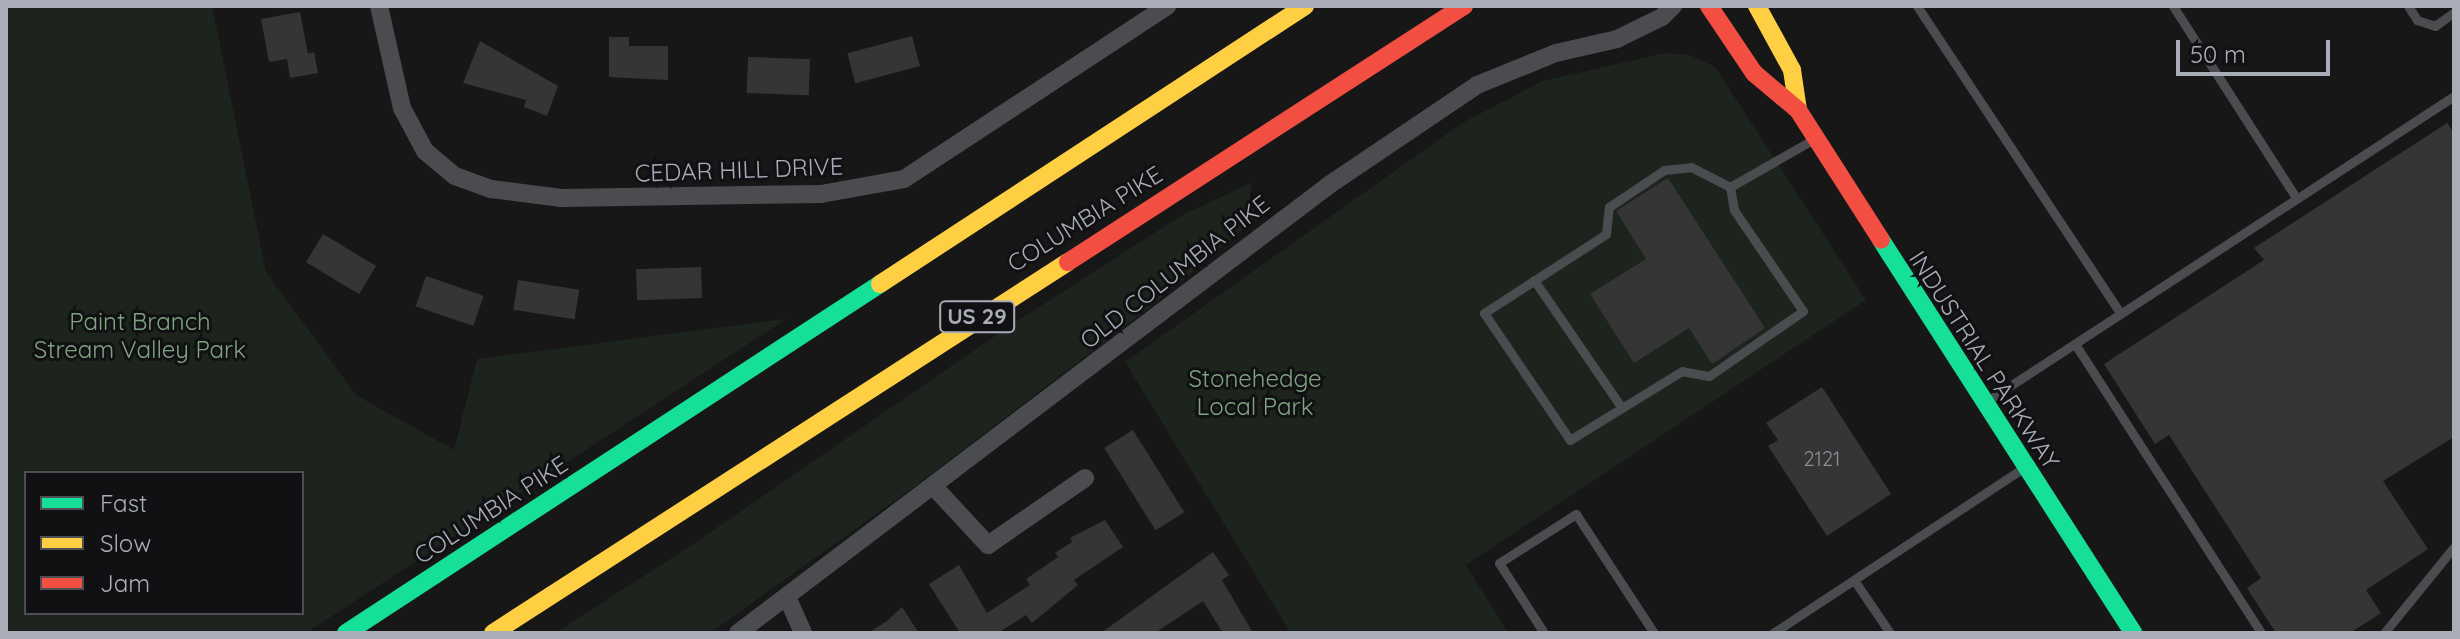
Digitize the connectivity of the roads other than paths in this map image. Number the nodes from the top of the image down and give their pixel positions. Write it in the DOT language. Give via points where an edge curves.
graph roads {
  1 [pos="379,6"];
  2 [pos="1167,6"];
  3 [pos="1305,6"];
  4 [pos="1464,6"];
  5 [pos="1673,6"];
  6 [pos="1709,6"];
  7 [pos="1757,6"];
  8 [pos="1917,6"];
  9 [pos="2173,6"];
  10 [pos="2408,6"];
  11 [pos="2454,12"];
  12 [pos="2454,96"];
  13 [pos="1798,110"];
  14 [pos="1816,138"];
  15 [pos="1730,187"];
  16 [pos="2297,199"];
  17 [pos="1534,280"];
  18 [pos="2121,314"];
  19 [pos="2075,344"];
  20 [pos="1984,403"];
  21 [pos="1622,408"];
  22 [pos="2025,467"];
  23 [pos="1085,478"];
  24 [pos="935,488"];
  25 [pos="2454,547"];
  26 [pos="1854,580"];
  27 [pos="788,599"];
  28 [pos="346,633"];
  29 [pos="493,633"];
  30 [pos="738,633"];
  31 [pos="803,633"];
  32 [pos="1544,633"];
  33 [pos="1654,633"];
  34 [pos="1773,633"];
  35 [pos="1890,633"];
  36 [pos="2133,633"];
  37 [pos="2261,633"];
  38 [pos="2384,633"];
  1 -- 2 [label="street, CEDAR HILL DRIVE" via="402,108 425,151 455,176 491,189 561,198 821,194 904,179"];
  3 -- 28 [label="main road, COLUMBIA PIKE"];
  4 -- 29 [label="main road, COLUMBIA PIKE / US 29"];
  5 -- 24 [label="street, OLD COLUMBIA PIKE" via="1617,39 1556,53 1477,85 1329,185"];
  6 -- 13 [label="main road, INDUSTRIAL PARKWAY" via="1754,73"];
  7 -- 13 [label="main road, INDUSTRIAL PARKWAY" via="1792,70"];
  8 -- 18 [label="lane"];
  9 -- 16 [label="lane"];
  10 -- 11 [label="lane" via="2417,20 2435,26"];
  12 -- 16 [label="lane"];
  13 -- 14 [label="main road, INDUSTRIAL PARKWAY"];
  14 -- 15 [label="lane"];
  14 -- 20 [label="main road, INDUSTRIAL PARKWAY"];
  15 -- 17 [label="lane" via="1691,167 1664,170 1609,207 1606,234"];
  15 -- 21 [label="lane" via="1734,210 1803,311 1709,376 1682,371"];
  16 -- 18 [label="lane"];
  17 -- 21 [label="lane"];
  17 -- 21 [label="lane" via="1484,313 1570,440"];
  18 -- 19 [label="lane"];
  19 -- 20 [label="lane"];
  19 -- 37 [label="lane"];
  20 -- 22 [label="main road, INDUSTRIAL PARKWAY"];
  22 -- 26 [label="lane"];
  22 -- 36 [label="main road, INDUSTRIAL PARKWAY"];
  23 -- 24 [label="street" via="988,545"];
  24 -- 27 [label="street, OLD COLUMBIA PIKE"];
  25 -- 38 [label="lane"];
  26 -- 34 [label="lane"];
  26 -- 35 [label="lane"];
  27 -- 30 [label="street, OLD COLUMBIA PIKE"];
  27 -- 31 [label="street"];
  32 -- 33 [label="lane" via="1499,563 1576,514"];
}
